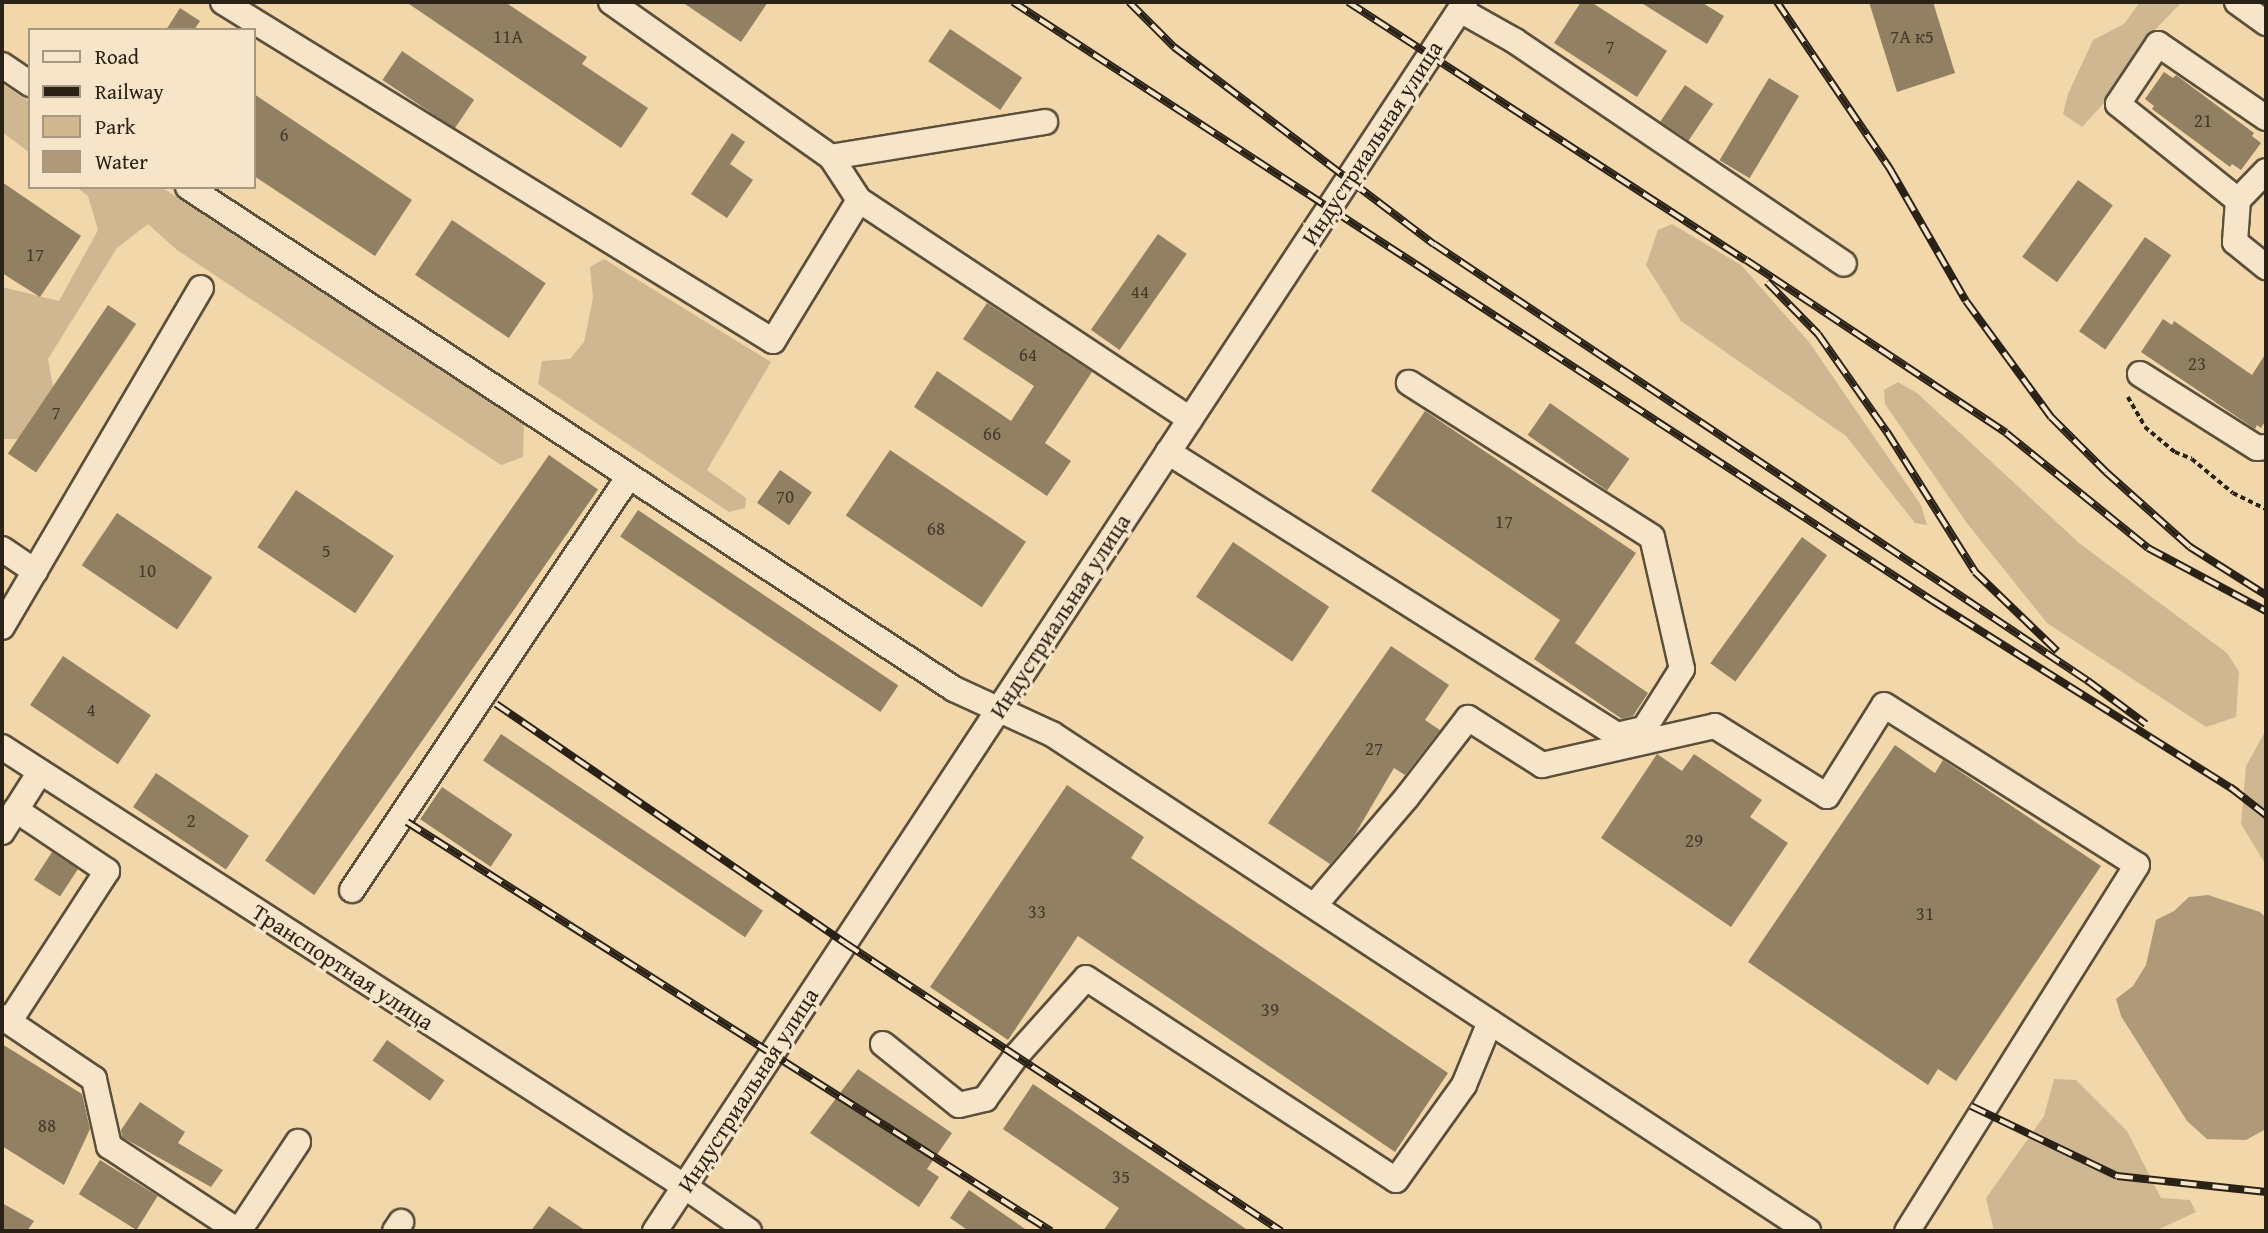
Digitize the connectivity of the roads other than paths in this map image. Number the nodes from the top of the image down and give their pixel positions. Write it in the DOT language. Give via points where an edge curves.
graph roads {
  1 [pos="223,2"];
  2 [pos="611,2"];
  3 [pos="2237,2"];
  4 [pos="1463,6"];
  5 [pos="2266,23"];
  6 [pos="2,65"];
  7 [pos="28,83"];
  8 [pos="2266,118"];
  9 [pos="1045,122"];
  10 [pos="831,157"];
  11 [pos="2266,171"];
  12 [pos="191,189"];
  13 [pos="859,200"];
  14 [pos="2238,200"];
  15 [pos="1844,264"];
  16 [pos="2266,267"];
  17 [pos="201,288"];
  18 [pos="2140,374"];
  19 [pos="1409,383"];
  20 [pos="1190,419"];
  21 [pos="2266,447"];
  22 [pos="1168,452"];
  23 [pos="629,476"];
  24 [pos="2,549"];
  25 [pos="35,571"];
  26 [pos="2,627"];
  27 [pos="999,709"];
  28 [pos="2,747"];
  29 [pos="40,772"];
  30 [pos="16,810"];
  31 [pos="2,832"];
  32 [pos="352,890"];
  33 [pos="1314,906"];
  34 [pos="5,1020"];
  35 [pos="1490,1022"];
  36 [pos="883,1044"];
  37 [pos="298,1142"];
  38 [pos="684,1186"];
  39 [pos="238,1231"];
  40 [pos="655,1231"];
  41 [pos="748,1231"];
  42 [pos="1808,1231"];
  43 [pos="1907,1231"];
  1 -- 13 [label="street" via="773,341"];
  2 -- 10 [label="street"];
  3 -- 5 [label="street"];
  4 -- 15 [label="street"];
  4 -- 20 [label="street, Индустриальная улица"];
  6 -- 7 [label="street"];
  8 -- 14 [label="street" via="2158,44 2118,104"];
  9 -- 10 [label="street"];
  10 -- 13 [label="street"];
  11 -- 14 [label="street"];
  12 -- 23 [label="street"];
  13 -- 20 [label="street"];
  14 -- 16 [label="street" via="2235,242"];
  17 -- 25 [label="street"];
  18 -- 21 [label="street" via="2257,448"];
  19 -- 22 [label="street" via="1652,537 1682,669 1644,729 1617,736"];
  20 -- 22 [label="street, Индустриальная улица"];
  22 -- 27 [label="street, Индустриальная улица"];
  23 -- 27 [label="street" via="954,689"];
  23 -- 32 [label="street"];
  24 -- 25 [label="street"];
  25 -- 26 [label="street"];
  27 -- 33 [label="street" via="1052,734"];
  27 -- 38 [label="street, Индустриальная улица"];
  28 -- 29 [label="street, Транспортная улица"];
  29 -- 30 [label="street"];
  29 -- 38 [label="street, Транспортная улица"];
  30 -- 31 [label="street"];
  30 -- 34 [label="street" via="107,871"];
  33 -- 35 [label="street"];
  33 -- 43 [label="street" via="1468,718 1542,765 1715,726 1826,796 1884,705 2137,865"];
  34 -- 39 [label="street" via="94,1079 108,1146"];
  35 -- 36 [label="street" via="1464,1085 1396,1181 1086,978 1017,1055 985,1099 959,1105"];
  35 -- 42 [label="street"];
  37 -- 39 [label="street"];
  38 -- 40 [label="street, Индустриальная улица"];
  38 -- 41 [label="street, Транспортная улица"];
}
